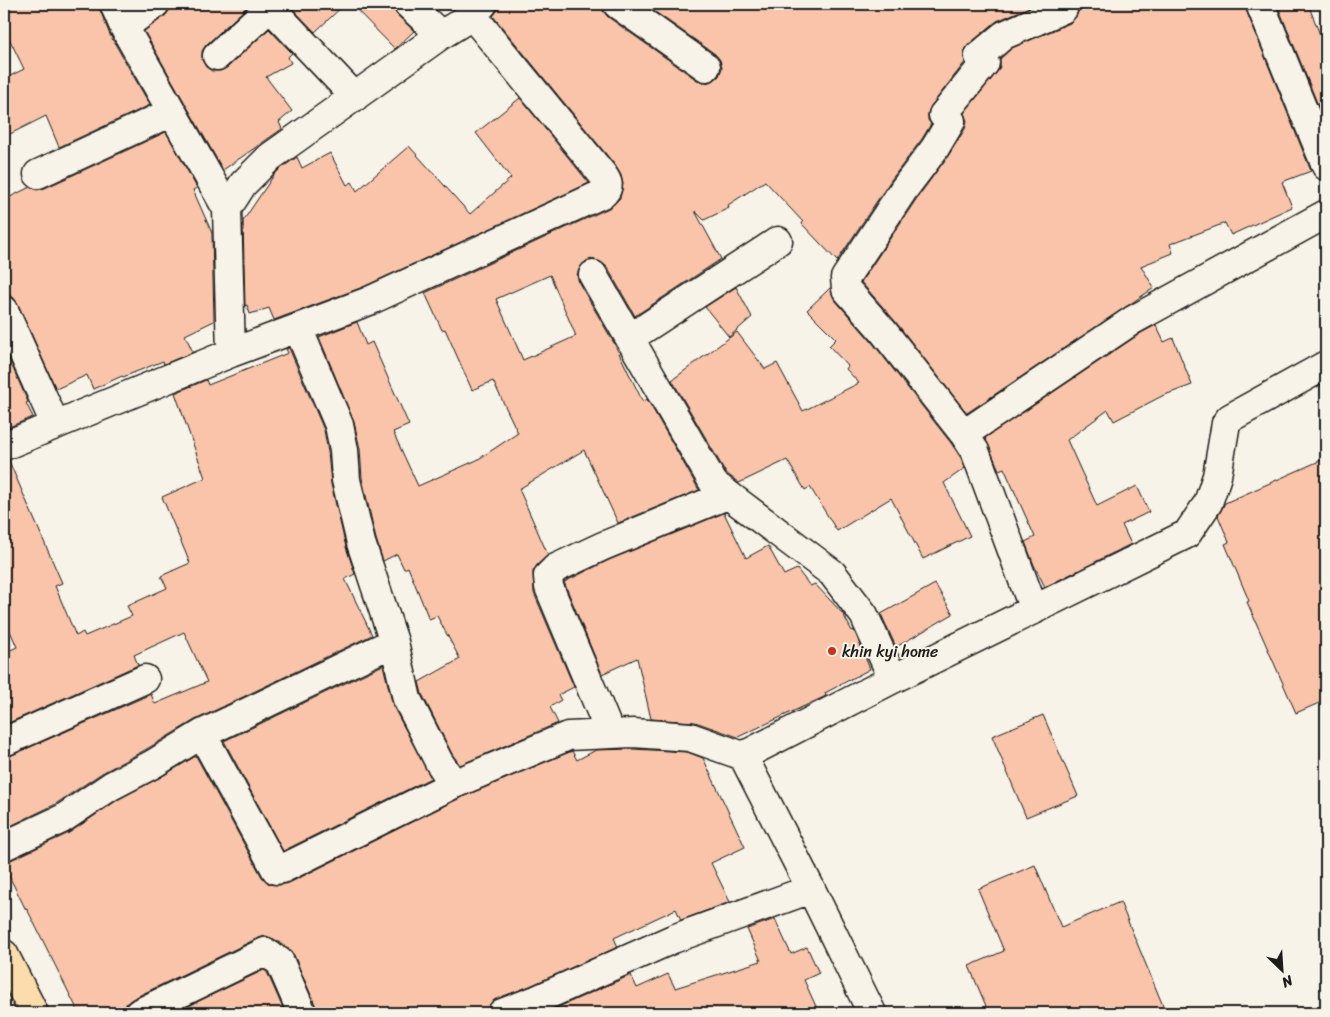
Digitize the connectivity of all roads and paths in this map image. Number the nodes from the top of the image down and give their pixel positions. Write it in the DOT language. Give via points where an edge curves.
graph roads {
  1 [pos="155,4"];
  2 [pos="408,4"];
  3 [pos="617,4"];
  4 [pos="1060,4"];
  5 [pos="1260,4"];
  6 [pos="269,5"];
  7 [pos="477,9"];
  8 [pos="119,15"];
  9 [pos="441,35"];
  10 [pos="217,56"];
  11 [pos="706,67"];
  12 [pos="355,97"];
  13 [pos="172,112"];
  14 [pos="1326,166"];
  15 [pos="38,174"];
  16 [pos="227,209"];
  17 [pos="1326,214"];
  18 [pos="778,241"];
  19 [pos="594,275"];
  20 [pos="4,310"];
  21 [pos="298,328"];
  22 [pos="630,338"];
  23 [pos="231,353"];
  24 [pos="1326,365"];
  25 [pos="55,424"];
  26 [pos="964,434"];
  27 [pos="4,446"];
  28 [pos="727,495"];
  29 [pos="1034,610"];
  30 [pos="394,642"];
  31 [pos="893,678"];
  32 [pos="145,679"];
  33 [pos="610,733"];
  34 [pos="202,734"];
  35 [pos="4,742"];
  36 [pos="744,756"];
  37 [pos="454,784"];
  38 [pos="4,846"];
  39 [pos="811,888"];
  40 [pos="4,954"];
  41 [pos="539,1007"];
  42 [pos="34,1013"];
  43 [pos="139,1013"];
  44 [pos="302,1013"];
  45 [pos="502,1013"];
  46 [pos="872,1013"];
  1 -- 8 [label="street"];
  2 -- 9 [label="street"];
  3 -- 11 [label="street"];
  4 -- 26 [label="street" via="1063,9 1004,35 979,56 985,63 943,115 951,121 935,148 845,278 846,289"];
  5 -- 14 [label="street"];
  6 -- 10 [label="street"];
  6 -- 12 [label="street"];
  7 -- 9 [label="street"];
  7 -- 21 [label="street" via="603,175 608,188 604,193 476,253 369,301"];
  8 -- 13 [label="street"];
  9 -- 12 [label="street"];
  12 -- 16 [label="street" via="270,158 243,184"];
  13 -- 15 [label="street"];
  13 -- 16 [label="street"];
  16 -- 23 [label="street"];
  17 -- 26 [label="street" via="1133,320"];
  18 -- 22 [label="street"];
  19 -- 22 [label="street"];
  20 -- 25 [label="street"];
  21 -- 23 [label="street"];
  21 -- 30 [label="street" via="339,425 346,480 361,544"];
  22 -- 28 [label="street" via="714,484"];
  23 -- 25 [label="street"];
  24 -- 29 [label="street" via="1230,418 1226,423 1217,476 1208,503 1188,534"];
  25 -- 27 [label="street"];
  26 -- 29 [label="street" via="975,450"];
  28 -- 31 [label="street" via="832,573 864,615"];
  28 -- 33 [label="street" via="603,546 556,568 548,576 549,587"];
  29 -- 31 [label="street"];
  30 -- 34 [label="street"];
  30 -- 37 [label="street" via="407,699"];
  31 -- 36 [label="street"];
  32 -- 35 [label="street"];
  33 -- 36 [label="street" via="690,737"];
  33 -- 37 [label="street" via="568,736"];
  34 -- 37 [label="street" via="276,870"];
  34 -- 38 [label="street" via="111,786 62,819"];
  36 -- 39 [label="street"];
  39 -- 41 [label="street" via="673,940"];
  39 -- 46 [label="street"];
  40 -- 42 [label="main road"];
  41 -- 45 [label="street"];
  43 -- 44 [label="street" via="265,952 280,962"];
}
